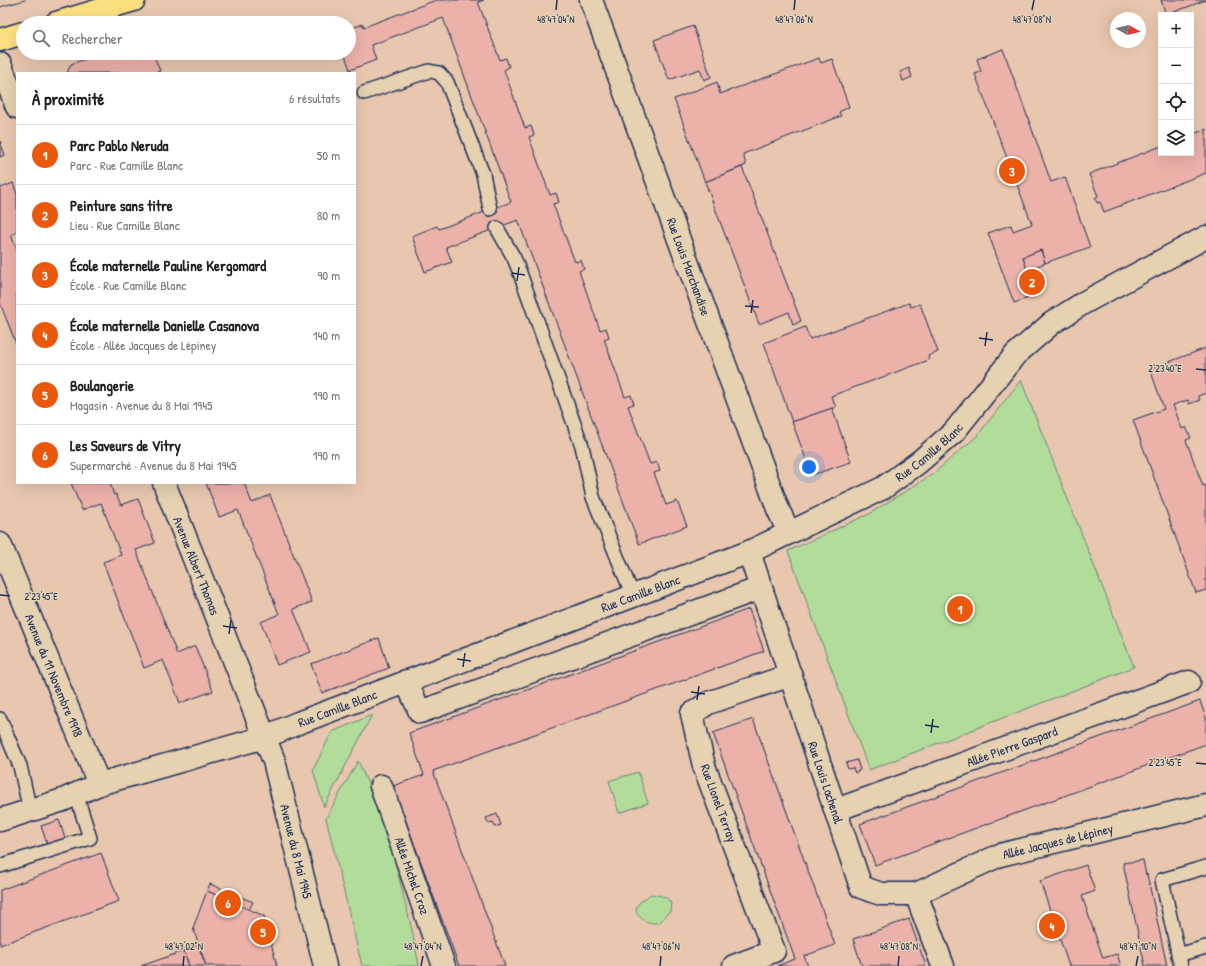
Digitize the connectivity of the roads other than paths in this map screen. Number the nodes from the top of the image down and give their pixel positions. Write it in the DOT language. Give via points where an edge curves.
graph roads {
  1 [pos="134,0"];
  2 [pos="591,0"];
  3 [pos="80,16"];
  4 [pos="16,35"];
  5 [pos="0,40"];
  6 [pos="0,64"];
  7 [pos="364,93"];
  8 [pos="16,104"];
  9 [pos="490,210"];
  10 [pos="497,228"];
  11 [pos="1206,237"];
  12 [pos="164,484"];
  13 [pos="789,532"];
  14 [pos="0,544"];
  15 [pos="749,552"];
  16 [pos="761,588"];
  17 [pos="634,596"];
  18 [pos="790,675"];
  19 [pos="406,682"];
  20 [pos="1189,682"];
  21 [pos="0,719"];
  22 [pos="265,737"];
  23 [pos="99,784"];
  24 [pos="382,786"];
  25 [pos="76,794"];
  26 [pos="1206,805"];
  27 [pos="836,810"];
  28 [pos="30,811"];
  29 [pos="0,820"];
  30 [pos="0,866"];
  31 [pos="1206,867"];
  32 [pos="916,894"];
  33 [pos="1206,948"];
  34 [pos="1180,960"];
  35 [pos="325,966"];
  36 [pos="444,966"];
  37 [pos="734,966"];
  38 [pos="943,966"];
  1 -- 3 [label="main road"];
  2 -- 13 [label="street, Rue Louis Marchandise" via="778,509"];
  4 -- 5 [label="main road"];
  6 -- 8 [label="street"];
  7 -- 9 [label="lane" via="429,71 439,73 447,82 483,174"];
  10 -- 17 [label="lane" via="520,273 582,446 593,497"];
  11 -- 13 [label="street, Rue Camille Blanc" via="1085,302 1052,324 1015,355 954,432 883,488"];
  12 -- 22 [label="street, Avenue Albert Thomas"];
  13 -- 15 [label="street, Rue Camille Blanc"];
  14 -- 23 [label="street, Avenue du 11 Novembre 1918"];
  15 -- 16 [label="street, Rue Louis Lachenal"];
  15 -- 17 [label="street, Rue Camille Blanc"];
  16 -- 18 [label="street, Rue Louis Lachenal"];
  16 -- 19 [label="street" via="420,712"];
  17 -- 19 [label="street, Rue Camille Blanc"];
  18 -- 27 [label="street, Rue Louis Lachenal"];
  18 -- 37 [label="street, Rue Lionel Terray" via="708,703 692,714 704,766 774,951"];
  19 -- 22 [label="street, Rue Camille Blanc"];
  20 -- 27 [label="street, Allée Pierre Gaspard"];
  21 -- 28 [label="lane" via="20,766"];
  22 -- 23 [label="street, Rue Camille Blanc"];
  22 -- 35 [label="street, Avenue du 8 Mai 1945" via="274,761"];
  23 -- 25 [label="street, Rue Camille Blanc"];
  24 -- 36 [label="street, Allée Michel Croz"];
  25 -- 28 [label="street, Rue Camille Blanc"];
  25 -- 30 [label="lane" via="90,838"];
  26 -- 32 [label="street, Allée Jacques de Lépiney" via="1000,855"];
  27 -- 32 [label="street, Rue Louis Lachenal" via="861,887 881,894"];
  28 -- 29 [label="street, Rue Camille Blanc"];
  31 -- 34 [label="lane" via="1162,880"];
  32 -- 38 [label="street"];
  33 -- 34 [label="lane"];
}
